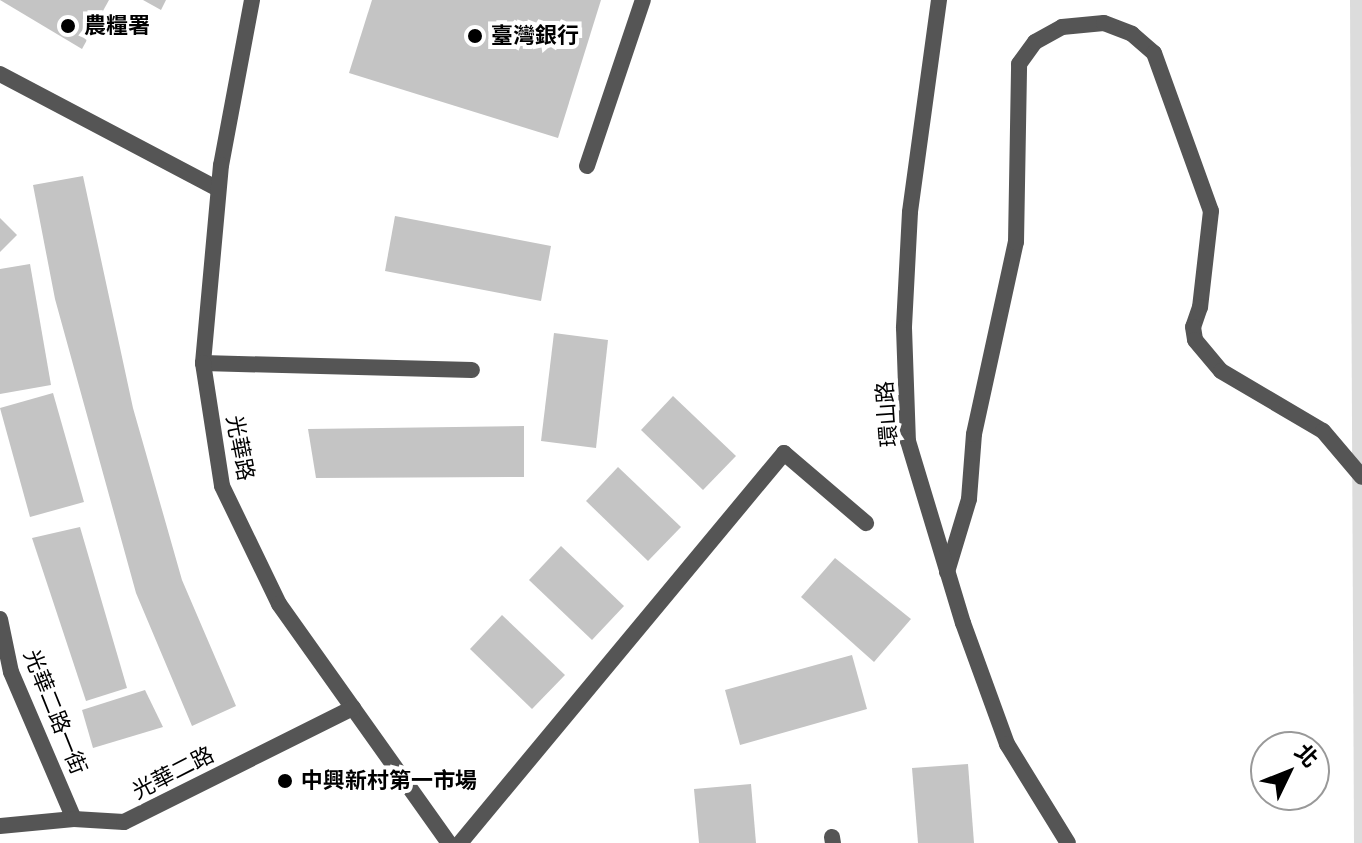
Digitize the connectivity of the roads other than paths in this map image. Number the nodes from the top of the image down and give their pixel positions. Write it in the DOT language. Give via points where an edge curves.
graph roads {
  1 [pos="252,0"];
  2 [pos="643,0"];
  3 [pos="939,0"];
  4 [pos="0,74"];
  5 [pos="587,166"];
  6 [pos="218,189"];
  7 [pos="203,363"];
  8 [pos="472,370"];
  9 [pos="1362,477"];
  10 [pos="866,523"];
  11 [pos="947,572"];
  12 [pos="0,619"];
  13 [pos="353,708"];
  14 [pos="74,819"];
  15 [pos="0,826"];
  16 [pos="449,843"];
  17 [pos="460,843"];
  18 [pos="1068,843"];
  1 -- 6 [label="street, 光華路"];
  2 -- 5 [label="street"];
  3 -- 11 [label="street, 環山路" via="910,212 904,328 908,441"];
  4 -- 6 [label="street"];
  6 -- 7 [label="street, 光華路"];
  7 -- 8 [label="street"];
  7 -- 13 [label="street, 光華路" via="222,486 279,604"];
  9 -- 11 [label="street" via="1323,431 1221,371 1195,340 1211,211 1154,53 1132,34 1104,23 1062,27 1035,42 1019,64 1016,242 974,434 969,499"];
  10 -- 17 [label="street" via="784,453"];
  11 -- 18 [label="street, 環山路" via="1007,744"];
  12 -- 14 [label="street, 光華二路一街" via="11,672"];
  13 -- 14 [label="street, 光華二路" via="124,822"];
  13 -- 16 [label="street, 光華路"];
  14 -- 15 [label="street, 光華二路"];
}
